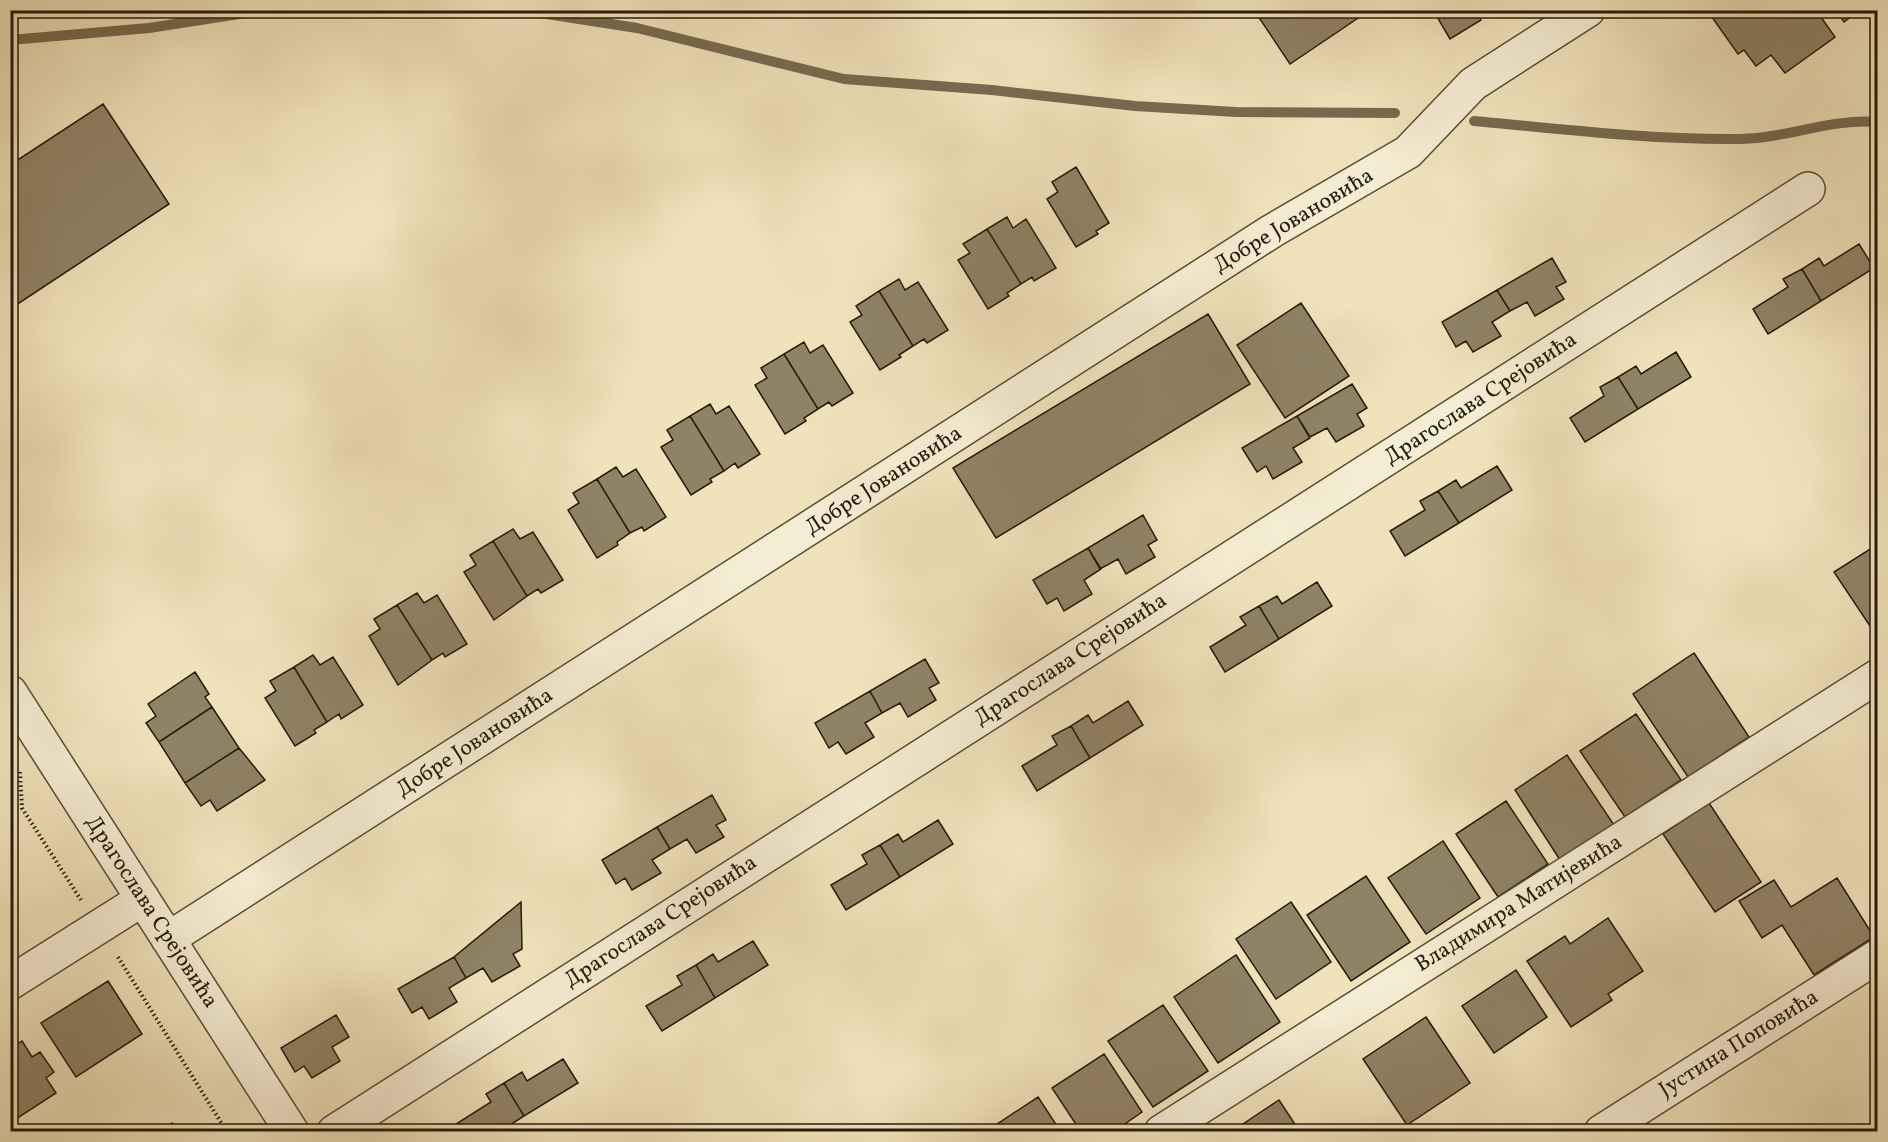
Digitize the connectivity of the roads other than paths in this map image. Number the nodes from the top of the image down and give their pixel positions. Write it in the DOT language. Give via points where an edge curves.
graph roads {
  1 [pos="1588,10"];
  2 [pos="1808,189"];
  3 [pos="1878,676"];
  4 [pos="10,692"];
  5 [pos="143,899"];
  6 [pos="168,939"];
  7 [pos="1878,956"];
  8 [pos="10,983"];
  9 [pos="292,1131"];
  10 [pos="334,1131"];
  11 [pos="1161,1131"];
  12 [pos="1601,1131"];
  1 -- 6 [label="street, Добре Јовановића" via="1473,84 1408,153 1272,231"];
  2 -- 10 [label="street, Драгослава Срејовића"];
  3 -- 11 [label="street, Владимира Матијевића"];
  4 -- 5 [label="street, Драгослава Срејовића"];
  5 -- 6 [label="street, Драгослава Срејовића"];
  5 -- 8 [label="street"];
  6 -- 9 [label="street, Драгослава Срејовића"];
  7 -- 12 [label="street, Јустина Поповића"];
}
